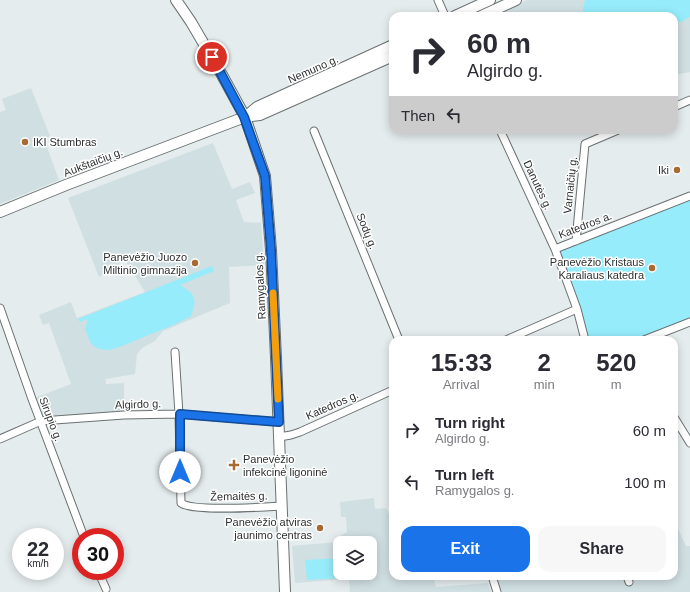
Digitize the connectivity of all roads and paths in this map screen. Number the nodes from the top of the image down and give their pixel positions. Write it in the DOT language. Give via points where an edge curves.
graph roads {
  1 [pos="176,0"];
  2 [pos="438,0"];
  3 [pos="490,0"];
  4 [pos="516,0"];
  5 [pos="443,12"];
  6 [pos="464,12"];
  7 [pos="490,12"];
  8 [pos="389,47"];
  9 [pos="389,58"];
  10 [pos="690,100"];
  11 [pos="678,105"];
  12 [pos="244,117"];
  13 [pos="314,131"];
  14 [pos="502,134"];
  15 [pos="609,134"];
  16 [pos="195,137"];
  17 [pos="690,196"];
  18 [pos="0,212"];
  19 [pos="576,241"];
  20 [pos="555,249"];
  21 [pos="0,308"];
  22 [pos="576,309"];
  23 [pos="690,322"];
  24 [pos="397,336"];
  25 [pos="515,336"];
  26 [pos="584,336"];
  27 [pos="654,336"];
  28 [pos="175,352"];
  29 [pos="389,392"];
  30 [pos="180,414"];
  31 [pos="41,421"];
  32 [pos="279,422"];
  33 [pos="678,424"];
  34 [pos="280,437"];
  35 [pos="0,438"];
  36 [pos="690,443"];
  37 [pos="282,506"];
  38 [pos="81,528"];
  39 [pos="102,580"];
  40 [pos="493,580"];
  41 [pos="106,589"];
  42 [pos="285,592"];
  43 [pos="497,592"];
  1 -- 12 [label="main road, Ramygalos g." via="222,75"];
  2 -- 5 [label="street"];
  3 -- 6 [label="main road"];
  4 -- 7 [label="main road"];
  8 -- 12 [label="main road, Nemuno g." via="257,107"];
  9 -- 12 [label="main road, Nemuno g." via="260,115"];
  10 -- 11 [label="street"];
  12 -- 16 [label="main road, Nemuno g."];
  12 -- 32 [label="main road, Ramygalos g." via="263,166 266,188"];
  13 -- 24 [label="street, Sodų g."];
  14 -- 20 [label="street, Danutės g."];
  15 -- 19 [label="street, Varnaičių g." via="585,144"];
  16 -- 18 [label="main road, Aukštaičių g."];
  17 -- 19 [label="street, Katedros a."];
  19 -- 20 [label="street, Katedros a."];
  20 -- 22 [label="street, Katedros a."];
  21 -- 31 [label="street, Sirupio g."];
  22 -- 25 [label="street"];
  22 -- 26 [label="street, Katedros a."];
  23 -- 27 [label="street"];
  28 -- 30 [label="street, Žemaitės g."];
  29 -- 34 [label="street, Katedros g." via="291,436"];
  30 -- 31 [label="street, Algirdo g."];
  30 -- 32 [label="street, Algirdo g."];
  30 -- 37 [label="street, Žemaitės g." via="180,501 183,505 225,508"];
  31 -- 35 [label="street, Algirdo g."];
  31 -- 38 [label="street, Sirupio g."];
  32 -- 34 [label="main road, Ramygalos g."];
  33 -- 36 [label="street"];
  34 -- 37 [label="main road, Ramygalos g."];
  37 -- 42 [label="main road, Ramygalos g."];
  39 -- 41 [label="street"];
  40 -- 43 [label="street"];
}
